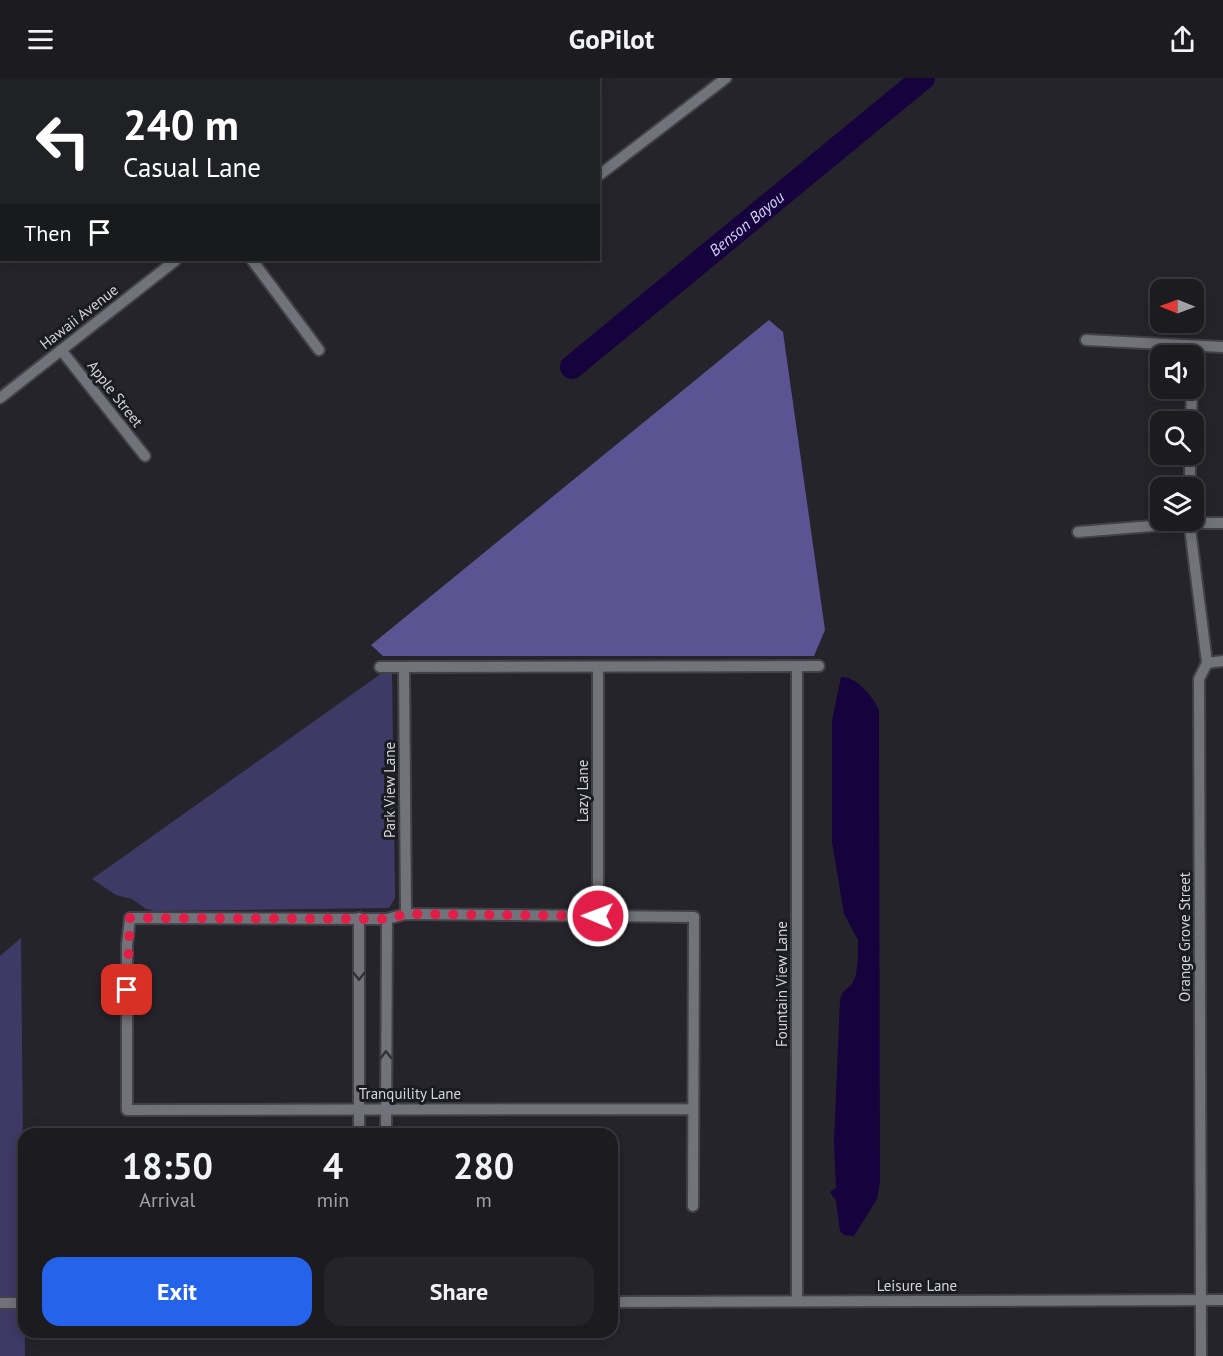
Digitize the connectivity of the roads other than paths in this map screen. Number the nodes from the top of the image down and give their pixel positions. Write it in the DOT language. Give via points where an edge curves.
graph roads {
  1 [pos="726,78"];
  2 [pos="600,174"];
  3 [pos="175,261"];
  4 [pos="253,261"];
  5 [pos="1086,340"];
  6 [pos="1150,347"];
  7 [pos="1223,347"];
  8 [pos="61,350"];
  9 [pos="319,350"];
  10 [pos="1204,350"];
  11 [pos="0,398"];
  12 [pos="145,456"];
  13 [pos="1204,522"];
  14 [pos="1223,523"];
  15 [pos="1150,526"];
  16 [pos="1190,531"];
  17 [pos="1078,532"];
  18 [pos="1223,661"];
  19 [pos="1207,663"];
  20 [pos="797,666"];
  21 [pos="819,666"];
  22 [pos="380,667"];
  23 [pos="404,667"];
  24 [pos="598,667"];
  25 [pos="406,914"];
  26 [pos="598,916"];
  27 [pos="358,918"];
  28 [pos="387,919"];
  29 [pos="359,1109"];
  30 [pos="386,1109"];
  31 [pos="693,1109"];
  32 [pos="359,1128"];
  33 [pos="386,1128"];
  34 [pos="693,1206"];
  35 [pos="1202,1300"];
  36 [pos="1223,1300"];
  37 [pos="797,1301"];
  38 [pos="618,1302"];
  39 [pos="0,1303"];
  40 [pos="18,1303"];
  41 [pos="1202,1356"];
  1 -- 2 [label="street"];
  3 -- 8 [label="street, Hawaii Avenue"];
  4 -- 9 [label="street"];
  5 -- 6 [label="street"];
  7 -- 10 [label="street"];
  8 -- 11 [label="street, Hawaii Avenue"];
  8 -- 12 [label="street, Apple Street"];
  13 -- 14 [label="street"];
  15 -- 17 [label="street"];
  16 -- 19 [label="street, Orange Grove Street"];
  18 -- 19 [label="street"];
  19 -- 35 [label="street, Orange Grove Street" via="1199,679"];
  20 -- 21 [label="street"];
  20 -- 24 [label="street"];
  20 -- 37 [label="street, Fountain View Lane"];
  22 -- 23 [label="street"];
  23 -- 24 [label="street"];
  23 -- 25 [label="street, Park View Lane"];
  24 -- 26 [label="street, Lazy Lane"];
  25 -- 26 [label="street"];
  25 -- 28 [label="street"];
  26 -- 31 [label="street" via="694,917"];
  27 -- 28 [label="street"];
  27 -- 29 [label="street, one-way"];
  27 -- 29 [label="street, Tranquility Lane" via="130,918 127,1110"];
  30 -- 28 [label="street, one-way"];
  29 -- 30 [label="street, Tranquility Lane"];
  29 -- 32 [label="street"];
  30 -- 31 [label="street, Tranquility Lane"];
  30 -- 33 [label="street"];
  31 -- 34 [label="street"];
  35 -- 36 [label="street, Leisure Lane"];
  35 -- 37 [label="street, Leisure Lane"];
  35 -- 41 [label="street, Orange Grove Street"];
  37 -- 38 [label="street, Leisure Lane"];
  39 -- 40 [label="street"];
}
